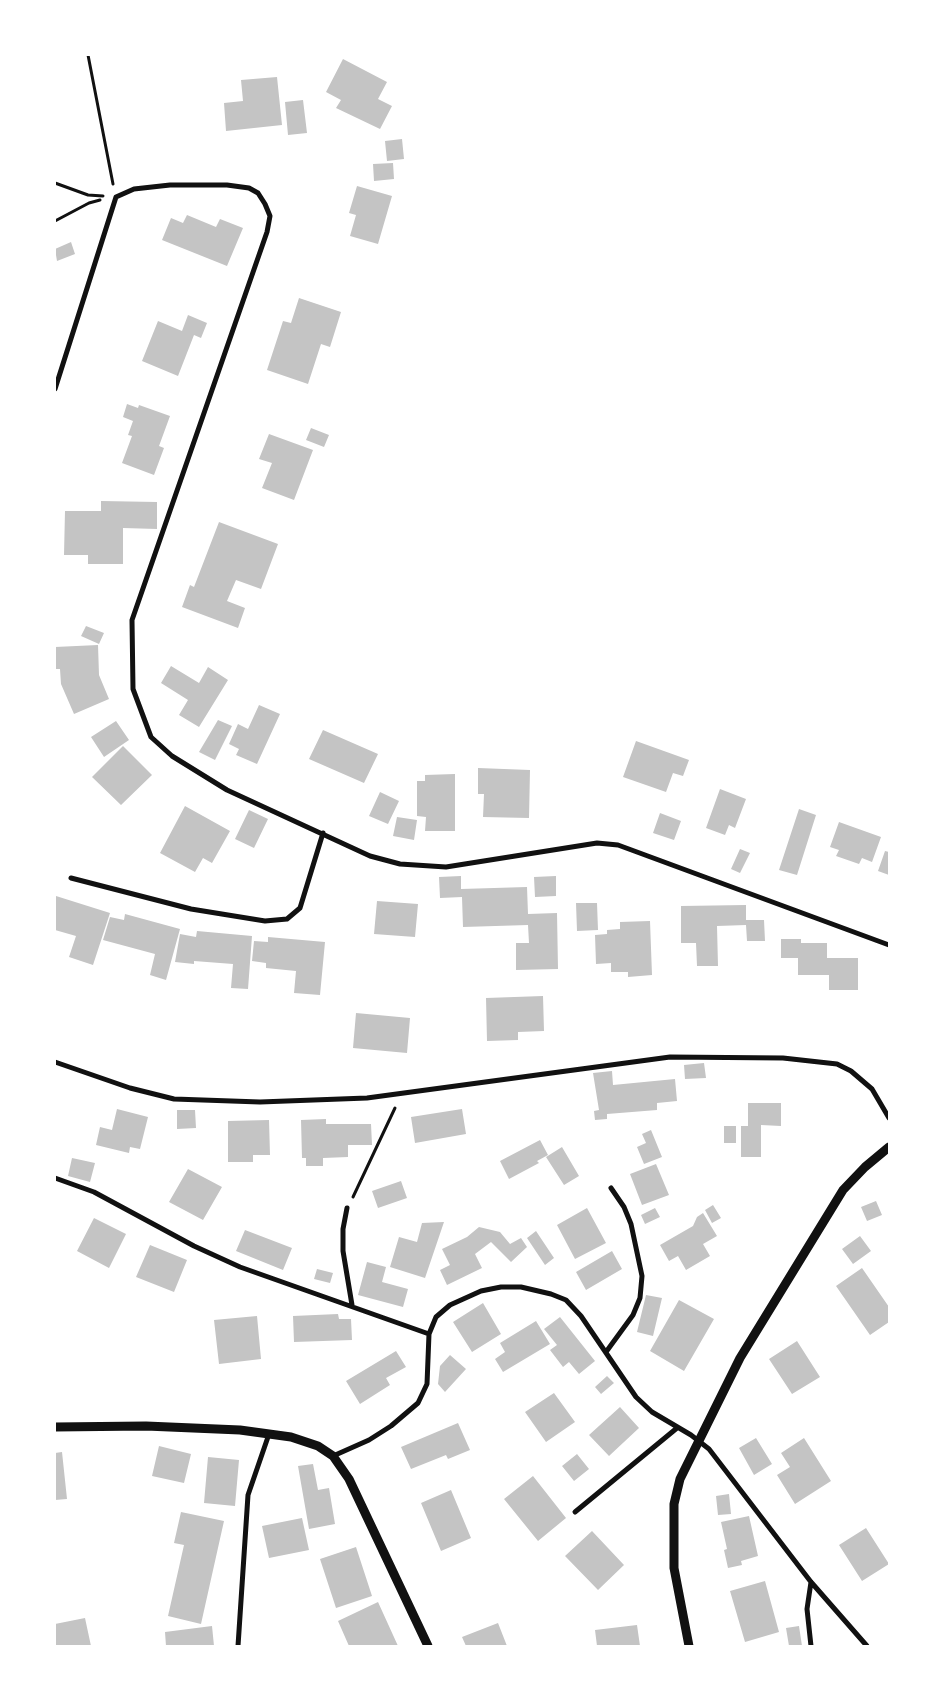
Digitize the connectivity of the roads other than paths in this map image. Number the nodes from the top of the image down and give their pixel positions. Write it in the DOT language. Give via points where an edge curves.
graph roads {
  1 [pos="55,389"];
  2 [pos="322,833"];
  3 [pos="71,878"];
  4 [pos="889,945"];
  5 [pos="55,1062"];
  6 [pos="889,1118"];
  7 [pos="888,1149"];
  8 [pos="55,1178"];
  9 [pos="611,1188"];
  10 [pos="347,1208"];
  11 [pos="352,1305"];
  12 [pos="429,1334"];
  13 [pos="606,1352"];
  14 [pos="55,1427"];
  15 [pos="677,1428"];
  16 [pos="269,1434"];
  17 [pos="698,1440"];
  18 [pos="333,1456"];
  19 [pos="575,1512"];
  20 [pos="811,1582"];
  21 [pos="238,1646"];
  22 [pos="428,1646"];
  23 [pos="689,1646"];
  24 [pos="812,1646"];
  25 [pos="867,1646"];
  1 -- 2 [label="street" via="116,197 134,188 170,185 227,185 249,188 258,193 270,216 268,232 132,620 133,689 151,736 172,756 228,790"];
  2 -- 3 [label="street" via="300,908 282,920 265,921 191,909"];
  2 -- 4 [label="street" via="370,856 425,867 468,865 597,843 618,845"];
  5 -- 6 [label="street" via="130,1088 174,1099 260,1102 367,1098 670,1057 783,1058 837,1064 851,1071 872,1089"];
  7 -- 17 [label="street" via="864,1167 843,1190 740,1358"];
  8 -- 11 [label="street" via="94,1192 194,1246 240,1266"];
  9 -- 13 [label="street" via="631,1224 642,1276 640,1298 633,1315"];
  10 -- 11 [label="street" via="343,1251"];
  11 -- 12 [label="street"];
  12 -- 13 [label="street" via="436,1316 450,1305 481,1291 521,1287 566,1300"];
  12 -- 18 [label="street" via="427,1384 418,1404 369,1440"];
  13 -- 15 [label="street" via="636,1397"];
  14 -- 16 [label="street" via="202,1428"];
  15 -- 17 [label="street"];
  15 -- 19 [label="street"];
  16 -- 18 [label="street" via="307,1442"];
  16 -- 21 [label="street" via="248,1495"];
  17 -- 20 [label="street" via="709,1449"];
  17 -- 23 [label="street" via="680,1478 674,1504 674,1568"];
  18 -- 22 [label="street" via="367,1514"];
  20 -- 24 [label="street" via="807,1609"];
  20 -- 25 [label="street"];
}
